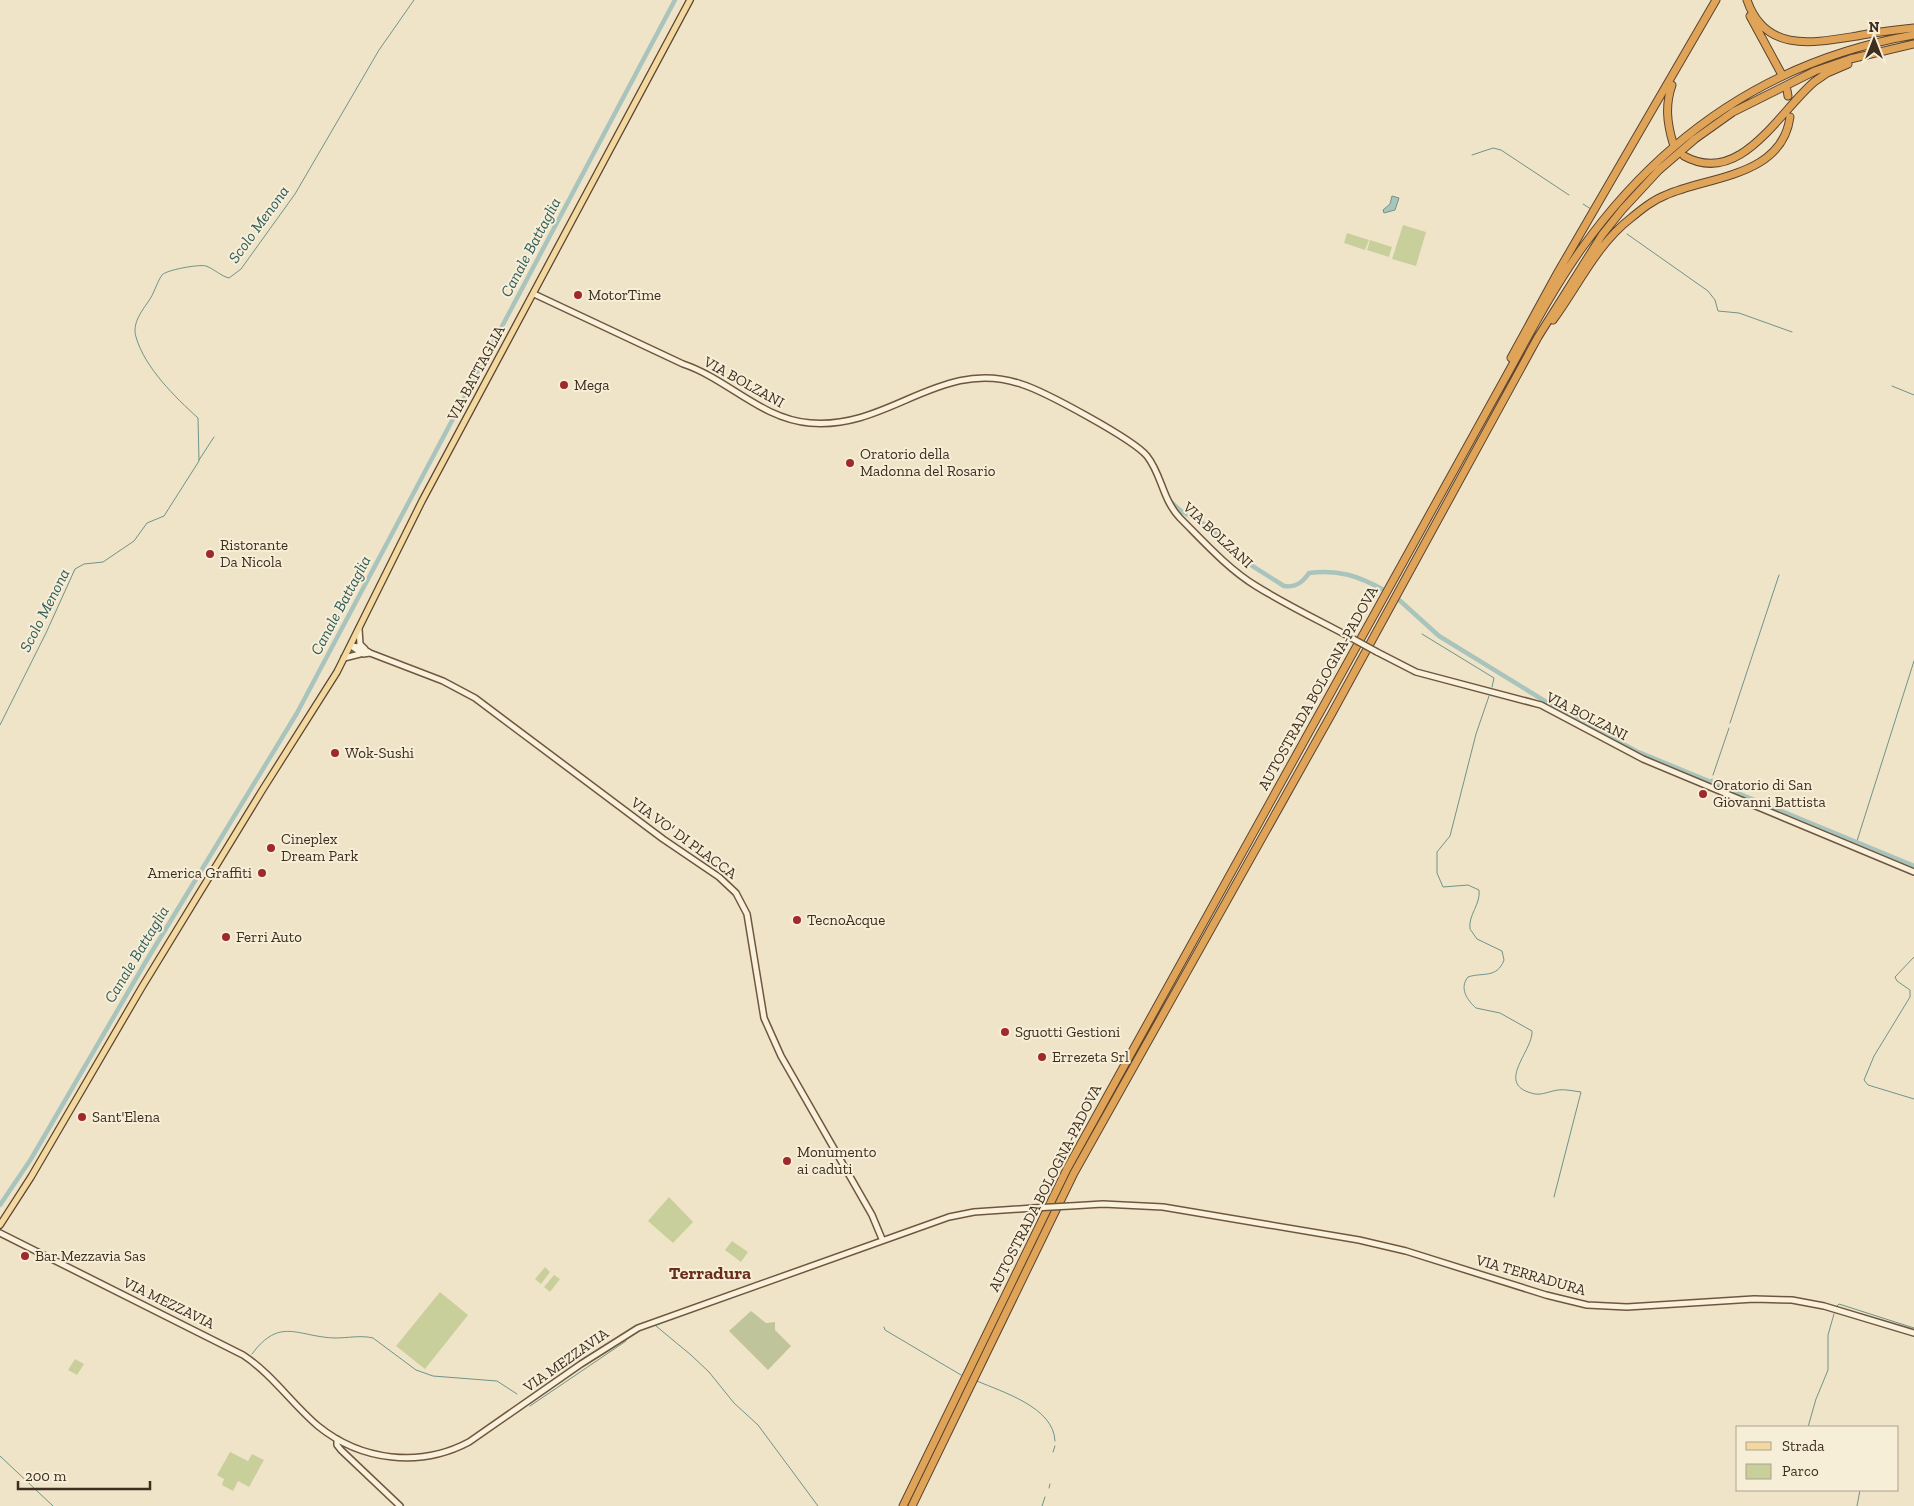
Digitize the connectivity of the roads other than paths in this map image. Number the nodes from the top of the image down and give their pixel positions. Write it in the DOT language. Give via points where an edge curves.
graph roads {
  1 [pos="690,0"];
  2 [pos="1716,0"];
  3 [pos="1745,0"];
  4 [pos="1914,28"];
  5 [pos="1914,35"];
  6 [pos="1914,44"];
  7 [pos="1895,48"];
  8 [pos="1676,72"];
  9 [pos="1781,73"];
  10 [pos="1790,118"];
  11 [pos="1673,143"];
  12 [pos="1684,156"];
  13 [pos="534,294"];
  14 [pos="1538,337"];
  15 [pos="1486,413"];
  16 [pos="359,629"];
  17 [pos="351,646"];
  18 [pos="364,651"];
  19 [pos="344,658"];
  20 [pos="1914,872"];
  21 [pos="1202,1214"];
  22 [pos="0,1225"];
  23 [pos="0,1233"];
  24 [pos="882,1239"];
  25 [pos="1914,1333"];
  26 [pos="337,1438"];
  27 [pos="400,1506"];
  28 [pos="903,1506"];
  29 [pos="912,1506"];
  1 -- 13 [label="main road, VIA BATTAGLIA"];
  2 -- 8 [label="highway"];
  3 -- 4 [label="highway" via="1762,26 1777,37 1794,42"];
  3 -- 9 [label="highway" via="1754,25"];
  5 -- 15 [label="highway, AUTOSTRADA BOLOGNA-PADOVA" via="1856,48 1802,66 1759,87 1676,143 1634,184 1600,224 1562,279"];
  6 -- 7 [label="highway, AUTOSTRADA BOLOGNA-PADOVA"];
  7 -- 12 [label="highway" via="1827,73 1802,92 1750,148 1732,160 1712,164 1692,161"];
  7 -- 14 [label="highway, AUTOSTRADA BOLOGNA-PADOVA" via="1850,59 1795,80 1733,112 1695,139 1646,183 1622,210 1579,269"];
  8 -- 11 [label="highway" via="1667,108"];
  8 -- 15 [label="highway" via="1558,272"];
  10 -- 14 [label="highway" via="1779,146 1760,162 1738,173 1665,195 1628,220 1597,255"];
  13 -- 16 [label="main road, VIA BATTAGLIA" via="422,502"];
  13 -- 20 [label="street, VIA BOLZANI, bridge" via="698,370 775,415 801,422 824,424 855,420 946,383 971,378 1022,384 1140,450 1153,465 1171,508 1235,571 1256,586 1376,652 1416,672 1541,705 1646,760"];
  14 -- 29 [label="highway, AUTOSTRADA BOLOGNA-PADOVA" via="1331,715 1074,1172"];
  15 -- 28 [label="highway, AUTOSTRADA BOLOGNA-PADOVA" via="1067,1169"];
  16 -- 17 [label="main road, VIA BATTAGLIA"];
  16 -- 18 [label="street"];
  17 -- 18 [label="street"];
  17 -- 19 [label="main road, VIA BATTAGLIA"];
  18 -- 19 [label="street, VIA VO' DI PLACCA"];
  18 -- 24 [label="street, VIA VO' DI PLACCA" via="443,681 475,698 719,877 736,893 747,914 761,1005 768,1029 872,1215"];
  19 -- 22 [label="main road, VIA BATTAGLIA"];
  21 -- 24 [label="street, VIA MEZZAVIA, bridge" via="1137,1205 961,1213"];
  21 -- 25 [label="street, VIA TERRADURA" via="1381,1244 1586,1305 1618,1307 1792,1300 1824,1306"];
  23 -- 26 [label="street, VIA MEZZAVIA" via="243,1355 268,1374 318,1426"];
  24 -- 26 [label="street, VIA MEZZAVIA" via="638,1328 481,1434 448,1452 388,1457 362,1451"];
  26 -- 27 [label="street" via="341,1450"];
}
